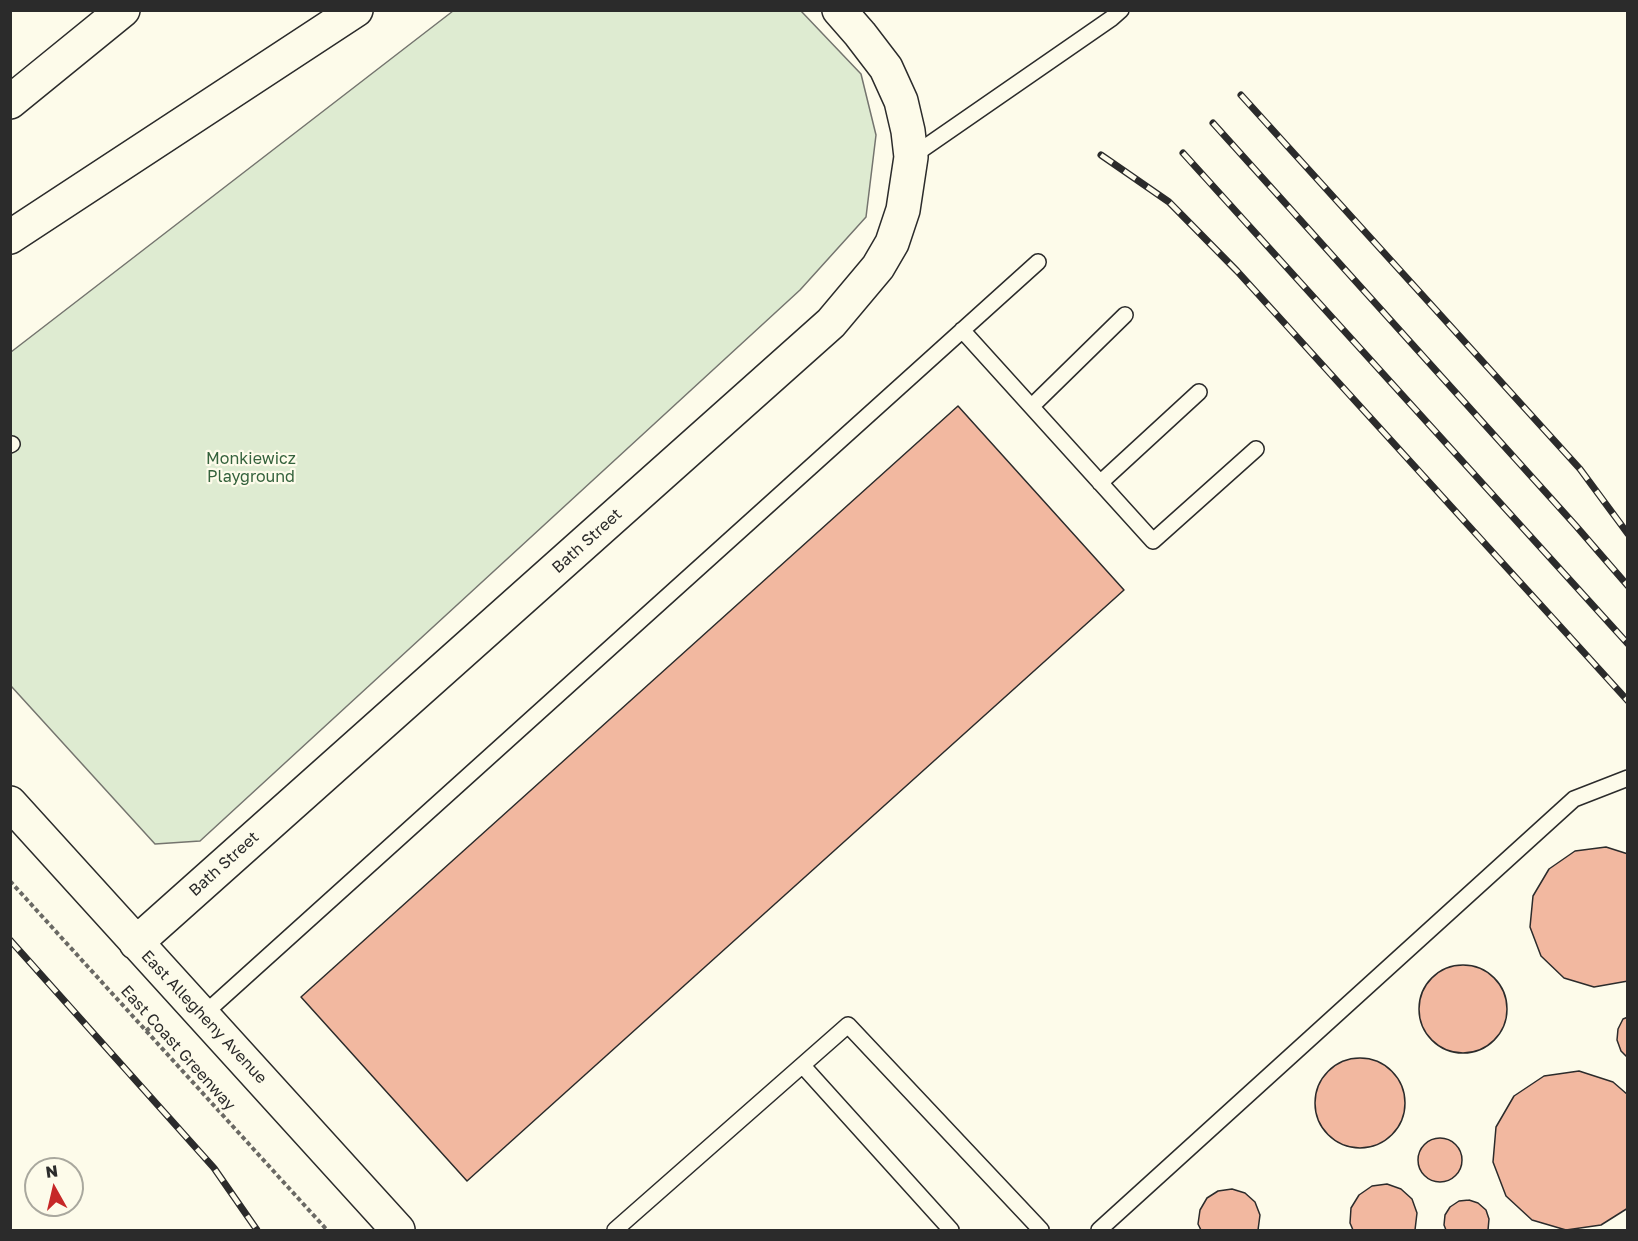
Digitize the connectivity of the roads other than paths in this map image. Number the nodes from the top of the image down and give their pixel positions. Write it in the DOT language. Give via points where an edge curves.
graph roads {
  1 [pos="123,10"];
  2 [pos="356,10"];
  3 [pos="839,10"];
  4 [pos="1120,10"];
  5 [pos="10,102"];
  6 [pos="911,157"];
  7 [pos="10,237"];
  8 [pos="1038,262"];
  9 [pos="1125,315"];
  10 [pos="962,330"];
  11 [pos="1199,392"];
  12 [pos="1032,406"];
  13 [pos="1256,449"];
  14 [pos="1100,483"];
  15 [pos="1628,778"];
  16 [pos="14,814"];
  17 [pos="136,943"];
  18 [pos="204,1014"];
  19 [pos="802,1066"];
  20 [pos="398,1230"];
  21 [pos="615,1230"];
  22 [pos="951,1230"];
  23 [pos="1041,1230"];
  24 [pos="1100,1230"];
  1 -- 5 [label="main road"];
  2 -- 7 [label="main road"];
  3 -- 6 [label="main road, Bath Street" via="889,73 901,101"];
  4 -- 6 [label="lane"];
  6 -- 17 [label="main road, Bath Street" via="903,210 892,243 831,323"];
  8 -- 10 [label="lane"];
  9 -- 12 [label="lane"];
  10 -- 12 [label="lane"];
  10 -- 18 [label="lane"];
  11 -- 14 [label="lane"];
  12 -- 14 [label="lane"];
  13 -- 14 [label="lane" via="1153,542"];
  15 -- 24 [label="lane" via="1574,799"];
  16 -- 17 [label="main road, East Allegheny Avenue"];
  17 -- 18 [label="main road, East Allegheny Avenue"];
  18 -- 20 [label="main road, East Allegheny Avenue"];
  19 -- 21 [label="lane"];
  19 -- 22 [label="lane"];
  19 -- 23 [label="lane" via="848,1025"];
}
